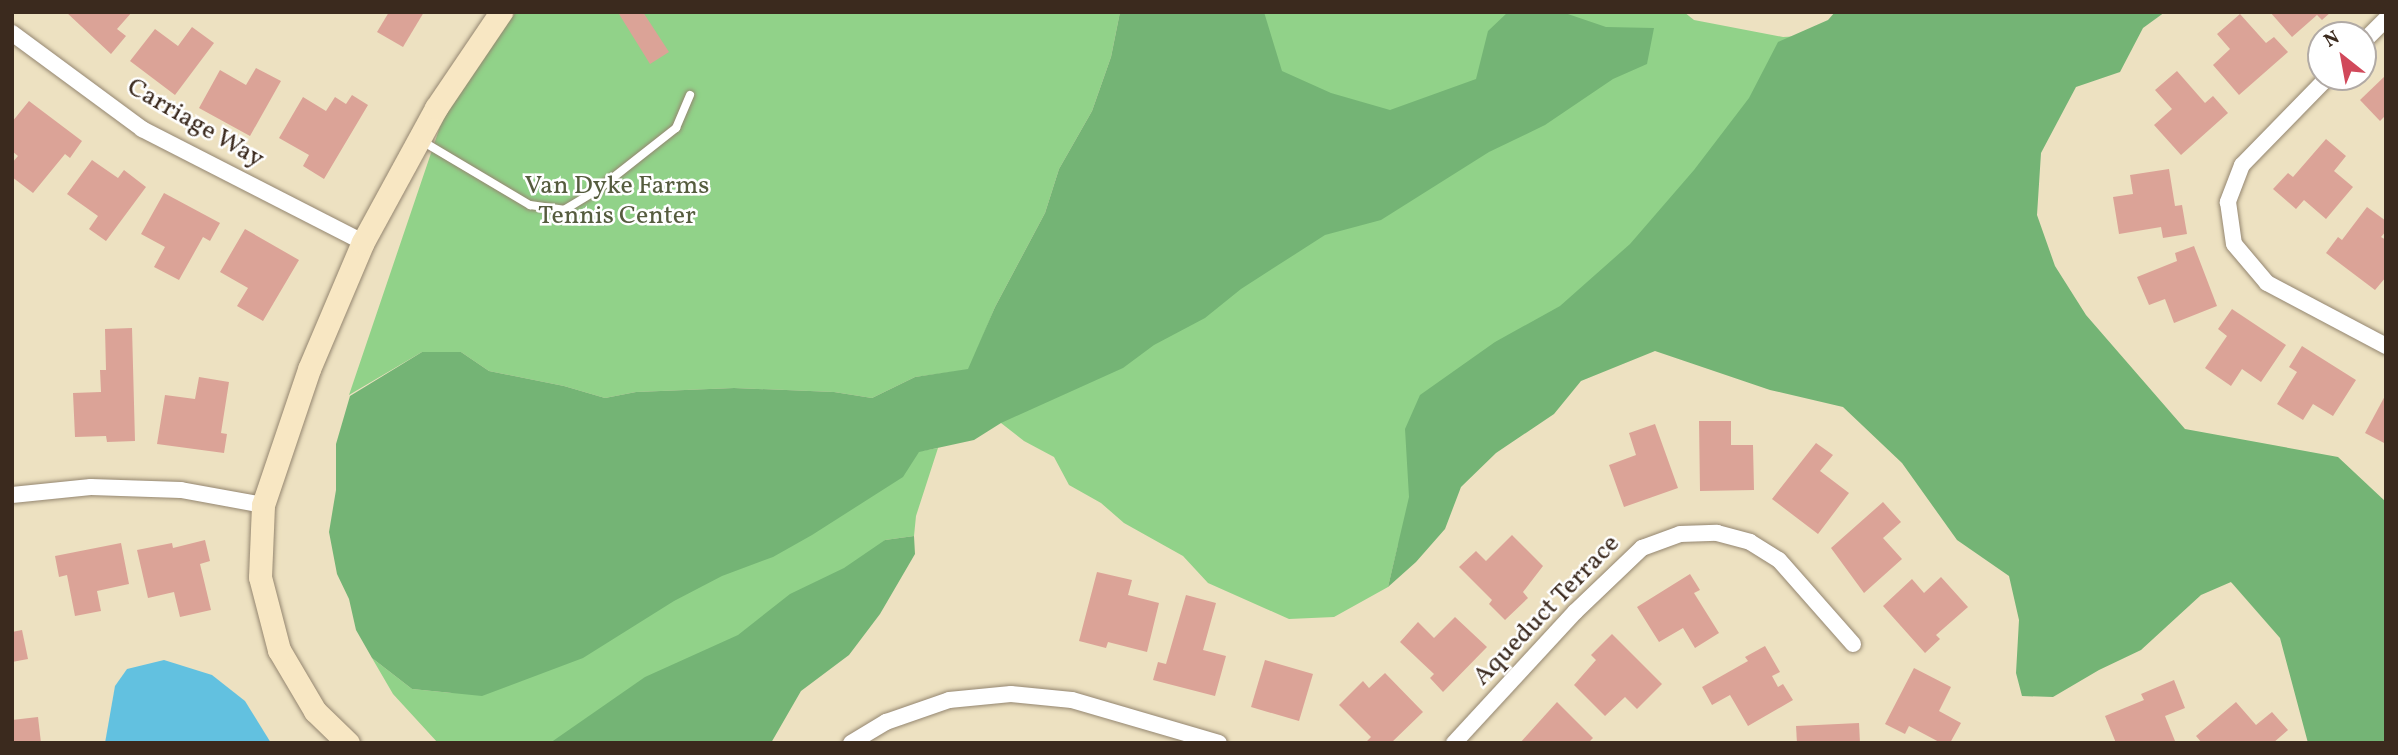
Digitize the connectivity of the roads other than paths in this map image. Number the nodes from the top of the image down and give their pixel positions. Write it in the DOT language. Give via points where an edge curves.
graph roads {
  1 [pos="501,12"];
  2 [pos="12,33"];
  3 [pos="2314,91"];
  4 [pos="690,96"];
  5 [pos="419,139"];
  6 [pos="363,242"];
  7 [pos="2386,346"];
  8 [pos="12,495"];
  9 [pos="263,505"];
  10 [pos="1853,644"];
  11 [pos="348,743"];
  12 [pos="851,743"];
  13 [pos="1219,743"];
  14 [pos="1454,743"];
  1 -- 5 [label="street"];
  2 -- 6 [label="street, Carriage Way" via="142,129"];
  3 -- 7 [label="street" via="2242,165 2228,202 2234,244 2267,283"];
  4 -- 5 [label="lane" via="676,128 596,191 564,210 530,205"];
  5 -- 6 [label="street"];
  6 -- 9 [label="street" via="309,369"];
  8 -- 9 [label="street" via="91,487 181,490"];
  9 -- 11 [label="street" via="260,577 279,650 315,711"];
  10 -- 14 [label="street, Aqueduct Terrace" via="1779,559 1750,542 1717,533 1679,534 1642,548 1575,612"];
  12 -- 13 [label="street" via="886,722 949,700 1010,694 1072,700"];
}
